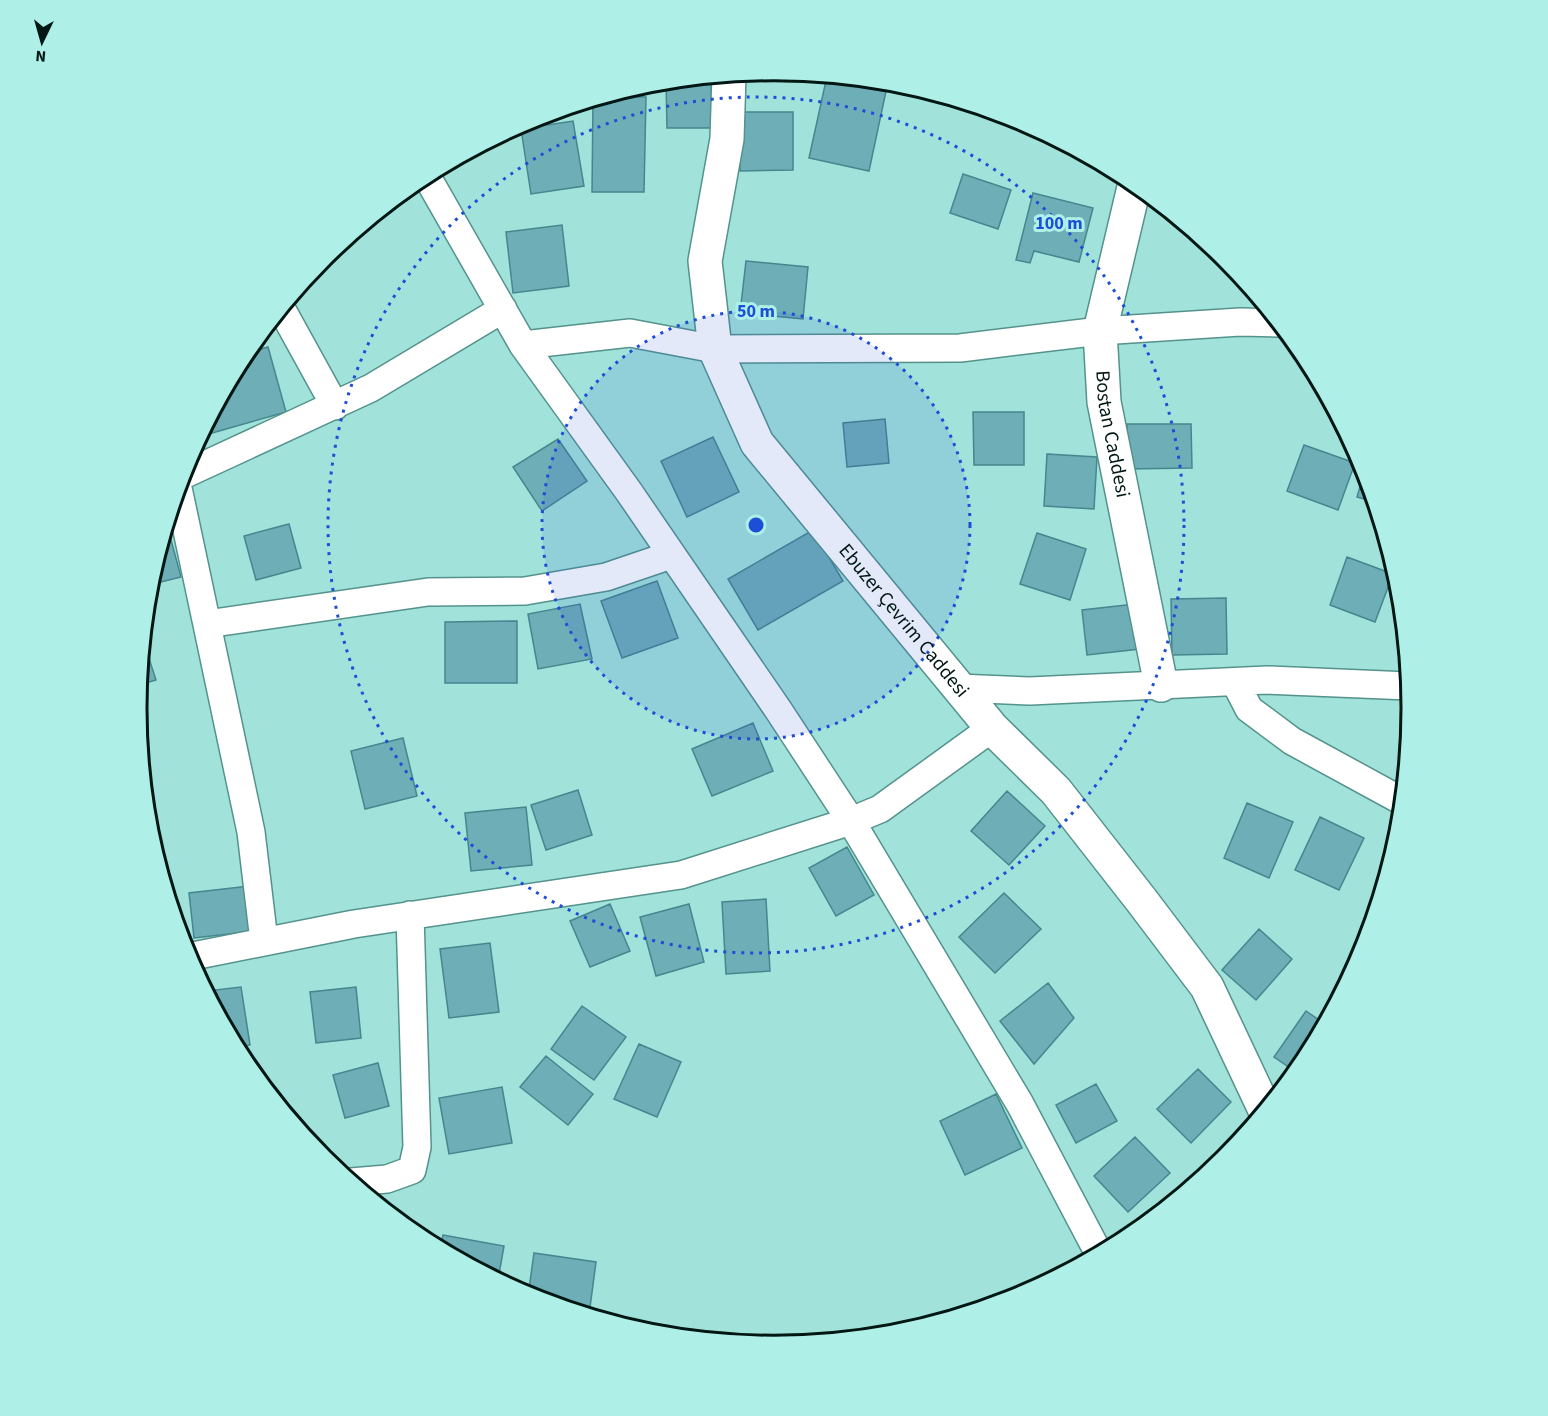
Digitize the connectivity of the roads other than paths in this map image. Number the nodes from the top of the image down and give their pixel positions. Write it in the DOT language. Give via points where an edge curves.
graph roads {
  1 [pos="729,82"];
  2 [pos="431,184"];
  3 [pos="1132,194"];
  4 [pos="502,309"];
  5 [pos="285,316"];
  6 [pos="1268,323"];
  7 [pos="1100,331"];
  8 [pos="523,345"];
  9 [pos="715,349"];
  10 [pos="334,406"];
  11 [pos="194,470"];
  12 [pos="181,503"];
  13 [pos="671,555"];
  14 [pos="207,624"];
  15 [pos="1235,682"];
  16 [pos="1161,685"];
  17 [pos="1400,686"];
  18 [pos="958,688"];
  19 [pos="992,728"];
  20 [pos="1395,797"];
  21 [pos="851,821"];
  22 [pos="410,915"];
  23 [pos="264,941"];
  24 [pos="198,955"];
  25 [pos="1261,1102"];
  26 [pos="363,1181"];
  27 [pos="1095,1246"];
  1 -- 9 [label="street, Ebuzer Çevrim Caddesi" via="727,140 705,261"];
  2 -- 4 [label="street"];
  3 -- 7 [label="street, Bostan Caddesi"];
  4 -- 8 [label="street"];
  4 -- 10 [label="street" via="372,388"];
  5 -- 10 [label="street"];
  6 -- 7 [label="street"];
  7 -- 9 [label="street" via="960,348"];
  7 -- 16 [label="street, Bostan Caddesi" via="1104,402"];
  8 -- 9 [label="street" via="630,333"];
  8 -- 13 [label="street"];
  9 -- 18 [label="street, Ebuzer Çevrim Caddesi" via="757,443"];
  10 -- 11 [label="street"];
  12 -- 14 [label="street"];
  13 -- 14 [label="street" via="606,577 525,591 428,592"];
  13 -- 21 [label="street"];
  14 -- 23 [label="street" via="251,832"];
  15 -- 16 [label="street"];
  15 -- 17 [label="street"];
  15 -- 20 [label="street" via="1249,709 1292,741"];
  16 -- 18 [label="street" via="1030,691"];
  18 -- 19 [label="street, Ebuzer Çevrim Caddesi"];
  19 -- 21 [label="street" via="880,809"];
  19 -- 25 [label="street, Ebuzer Çevrim Caddesi" via="1056,791 1207,987"];
  21 -- 22 [label="street" via="681,875"];
  21 -- 27 [label="street" via="1020,1104"];
  22 -- 23 [label="street"];
  22 -- 26 [label="street" via="417,1147 412,1170 387,1179"];
  23 -- 24 [label="street"];
}
